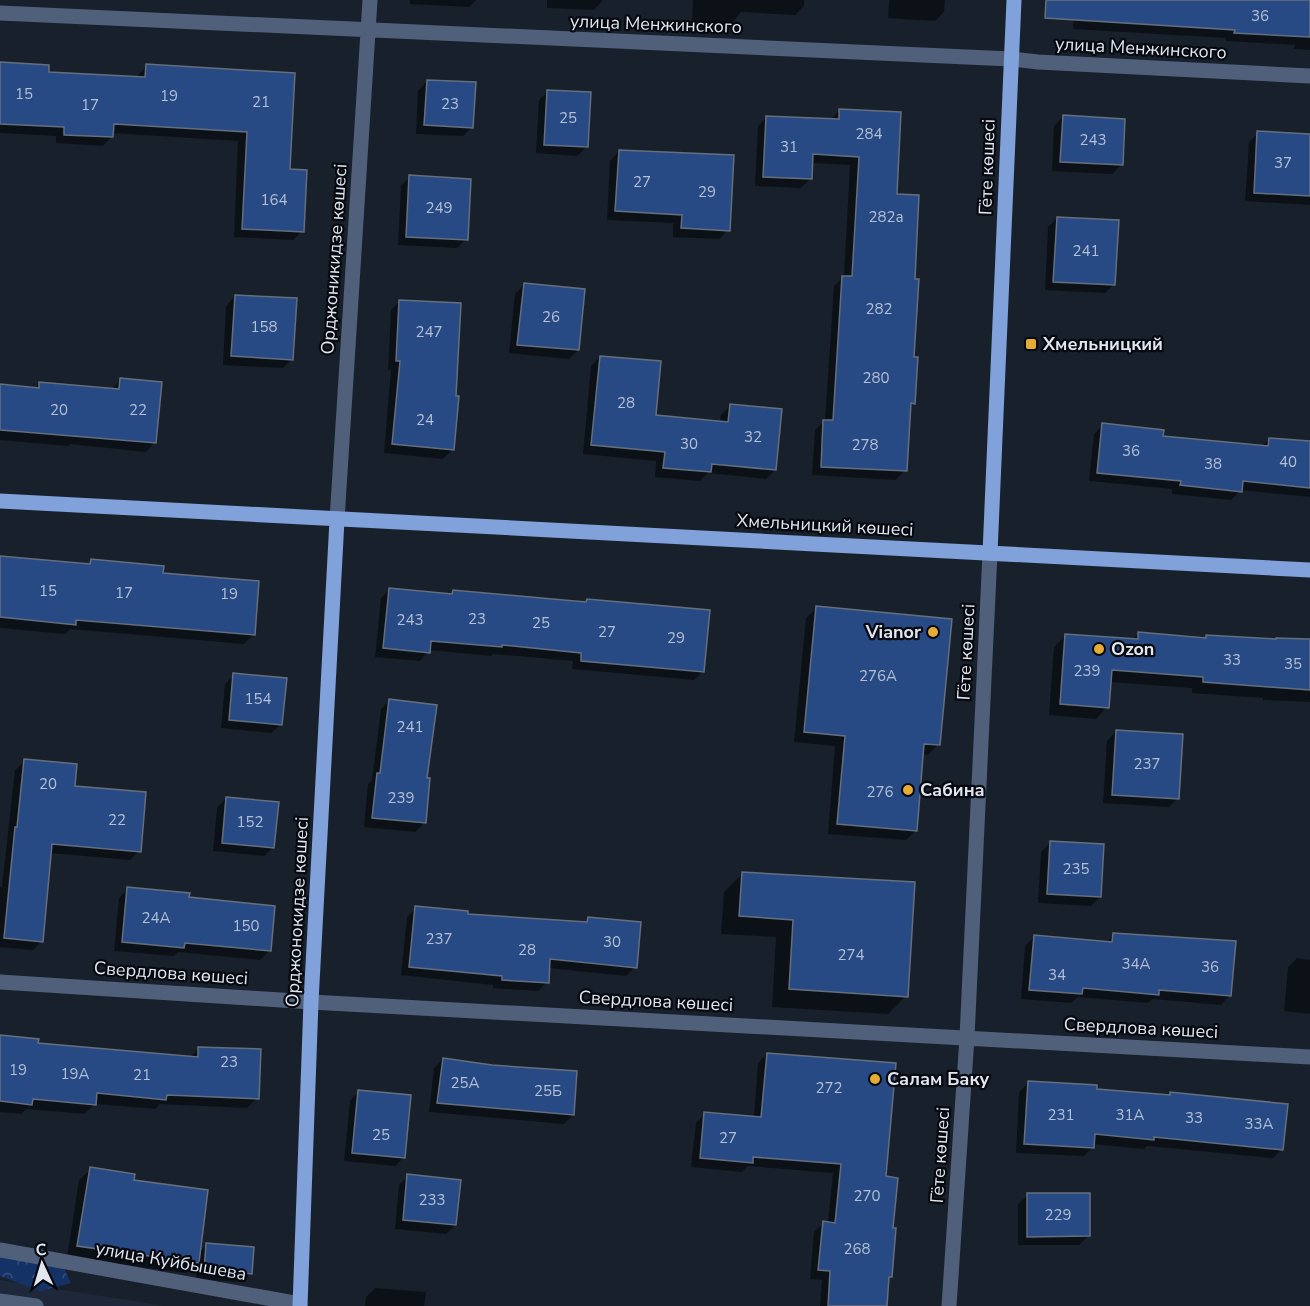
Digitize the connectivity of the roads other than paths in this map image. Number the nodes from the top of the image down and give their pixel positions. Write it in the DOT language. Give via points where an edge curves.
graph roads {
  1 [pos="370,0"];
  2 [pos="1014,0"];
  3 [pos="0,13"];
  4 [pos="368,31"];
  5 [pos="1011,59"];
  6 [pos="1310,76"];
  7 [pos="0,501"];
  8 [pos="337,520"];
  9 [pos="990,553"];
  10 [pos="1310,570"];
  11 [pos="0,982"];
  12 [pos="311,1002"];
  13 [pos="967,1037"];
  14 [pos="1310,1057"];
  15 [pos="0,1250"];
  16 [pos="0,1301"];
  17 [pos="300,1305"];
  18 [pos="36,1306"];
  19 [pos="949,1306"];
  1 -- 4 [label="street, Орджоникидзе көшесі"];
  2 -- 5 [label="main road, Гёте көшесі"];
  3 -- 4 [label="street, улица Менжинского"];
  4 -- 5 [label="street, улица Менжинского"];
  4 -- 8 [label="street, Орджоникидзе көшесі"];
  5 -- 6 [label="street, улица Менжинского"];
  5 -- 9 [label="main road, Гёте көшесі"];
  7 -- 8 [label="main road, Хмельницкий көшесі"];
  8 -- 9 [label="main road, Хмельницкий көшесі"];
  8 -- 12 [label="main road, Орджонокидзе көшесі"];
  9 -- 10 [label="main road, Хмельницкий көшесі"];
  9 -- 13 [label="street, Гёте көшесі"];
  11 -- 12 [label="street, Свердлова көшесі"];
  12 -- 13 [label="street, Свердлова көшесі"];
  12 -- 17 [label="main road, Орджонокидзе көшесі"];
  13 -- 14 [label="street, Свердлова көшесі"];
  13 -- 19 [label="street, Гёте көшесі"];
  15 -- 17 [label="street, улица Куйбышева"];
  16 -- 18 [label="street"];
}
